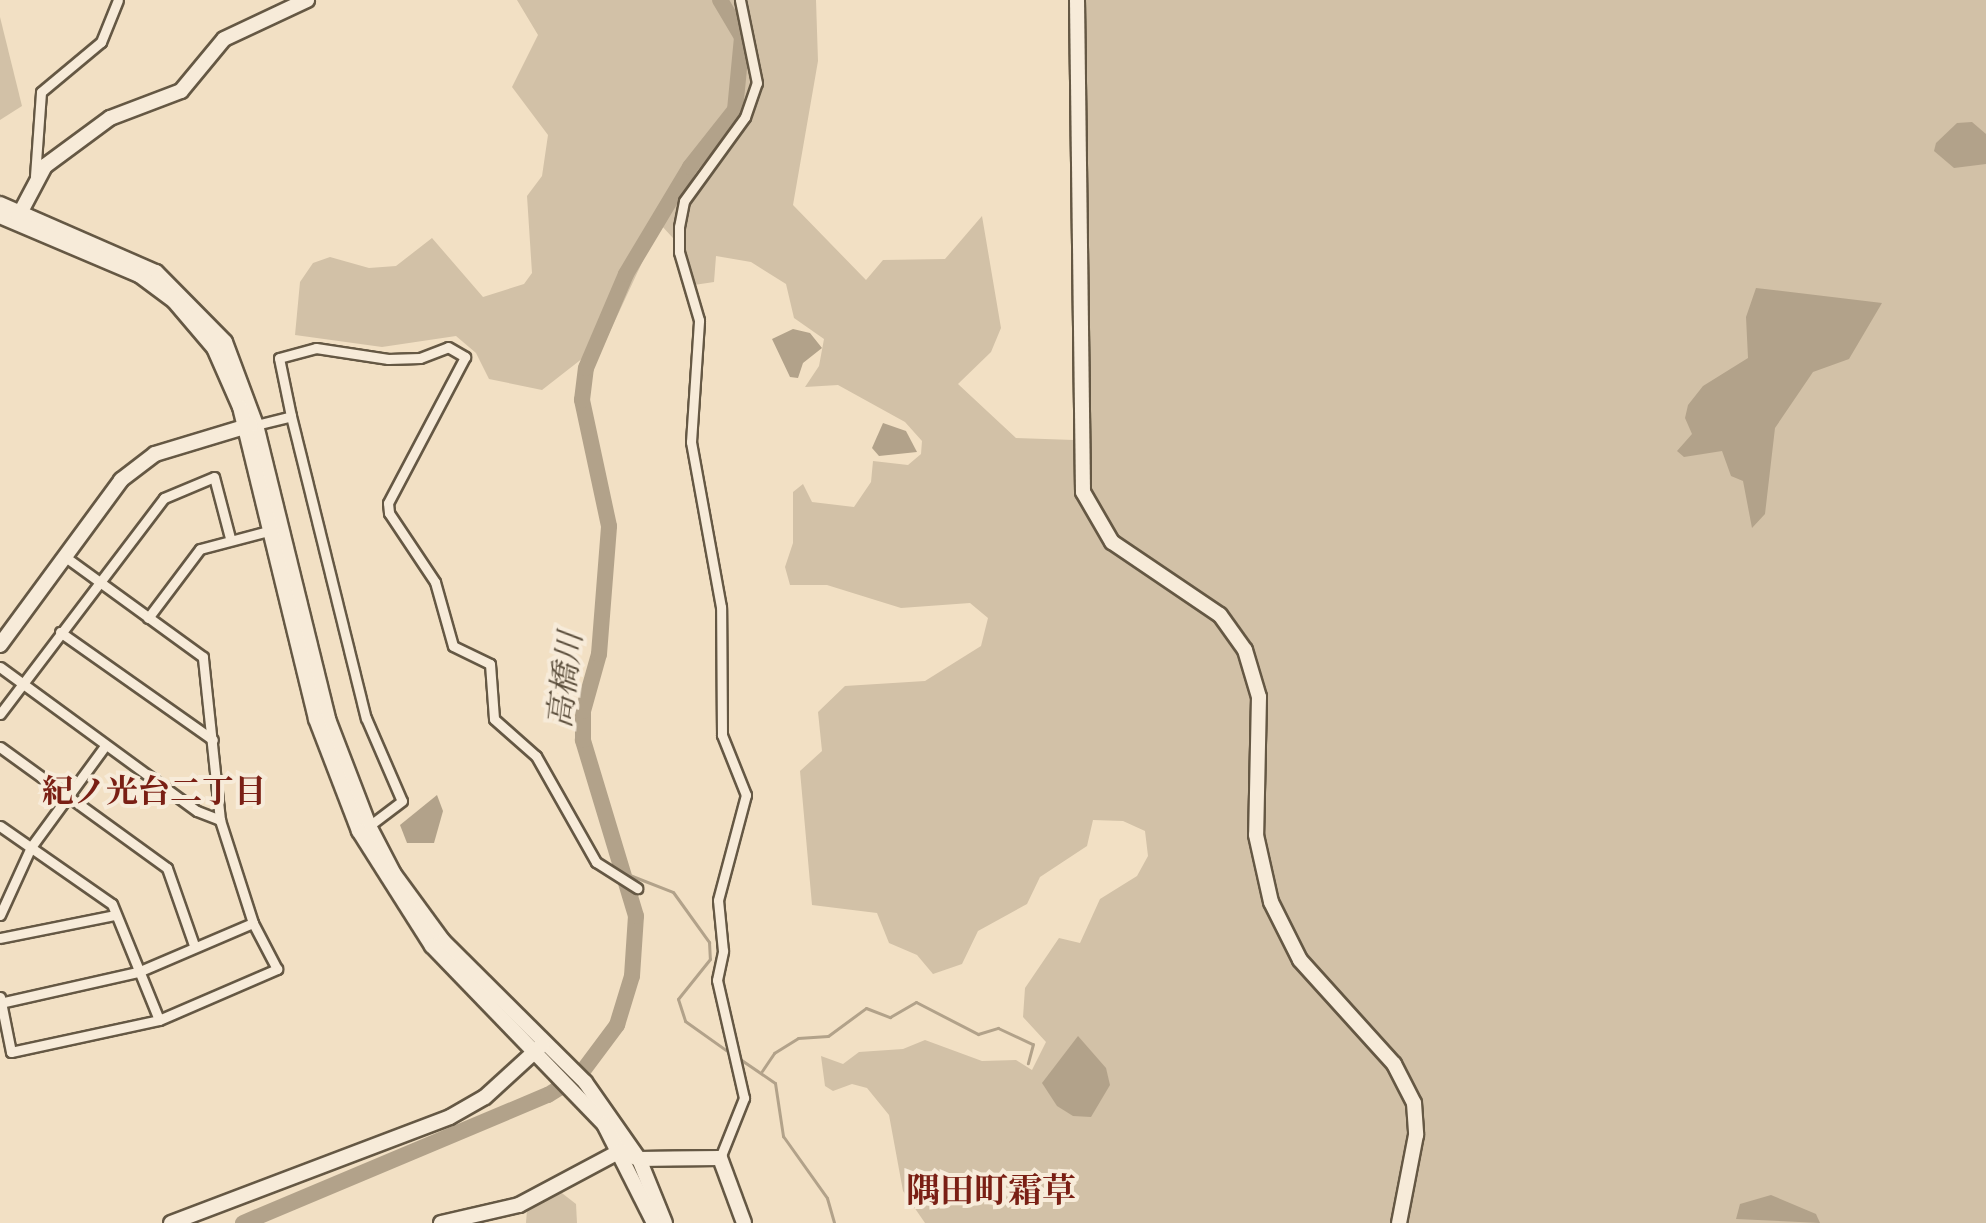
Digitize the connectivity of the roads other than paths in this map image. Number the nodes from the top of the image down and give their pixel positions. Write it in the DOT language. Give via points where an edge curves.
graph roads {
  1 [pos="118,0"];
  2 [pos="307,0"];
  3 [pos="740,0"];
  4 [pos="1077,0"];
  5 [pos="33,185"];
  6 [pos="0,204"];
  7 [pos="0,216"];
  8 [pos="18,217"];
  9 [pos="291,416"];
  10 [pos="250,425"];
  11 [pos="272,530"];
  12 [pos="230,538"];
  13 [pos="64,556"];
  14 [pos="98,581"];
  15 [pos="148,618"];
  16 [pos="60,632"];
  17 [pos="0,645"];
  18 [pos="0,667"];
  19 [pos="23,682"];
  20 [pos="0,714"];
  21 [pos="213,740"];
  22 [pos="105,746"];
  23 [pos="0,747"];
  24 [pos="68,795"];
  25 [pos="220,820"];
  26 [pos="0,826"];
  27 [pos="369,826"];
  28 [pos="31,847"];
  29 [pos="637,888"];
  30 [pos="0,915"];
  31 [pos="115,915"];
  32 [pos="253,923"];
  33 [pos="0,938"];
  34 [pos="194,945"];
  35 [pos="138,972"];
  36 [pos="0,997"];
  37 [pos="0,1003"];
  38 [pos="159,1020"];
  39 [pos="541,1046"];
  40 [pos="580,1085"];
  41 [pos="620,1151"];
  42 [pos="720,1158"];
  43 [pos="639,1159"];
  44 [pos="171,1223"];
  45 [pos="441,1223"];
  46 [pos="654,1223"];
  47 [pos="665,1223"];
  48 [pos="744,1223"];
  49 [pos="1399,1223"];
  1 -- 5 [label="street" via="101,42 41,92"];
  2 -- 5 [label="street" via="224,39 181,91 110,118 45,166"];
  3 -- 42 [label="street" via="757,83 745,117 684,201 679,240 699,320 691,442 721,607 722,735 746,795 718,900 723,951 717,980 744,1098 739,1123"];
  4 -- 49 [label="street" via="1083,492 1112,542 1220,615 1245,650 1259,697 1256,835 1271,902 1300,960 1394,1064 1414,1103 1415,1147"];
  5 -- 8 [label="street"];
  6 -- 8 [label="street"];
  7 -- 8 [label="street"];
  8 -- 10 [label="street" via="116,251 180,290 225,342"];
  9 -- 10 [label="street"];
  9 -- 27 [label="street" via="366,718 402,801"];
  9 -- 29 [label="street" via="279,358 316,348 420,358 448,347 465,357 388,503 389,513 435,582 453,646 490,664 494,719 536,756 596,862"];
  10 -- 11 [label="street"];
  10 -- 13 [label="street" via="143,461 112,490"];
  10 -- 27 [label="street" via="328,719"];
  11 -- 12 [label="street"];
  11 -- 39 [label="street" via="316,719 359,831 432,946"];
  12 -- 14 [label="street" via="214,477 199,479 154,506"];
  12 -- 15 [label="street" via="194,555"];
  13 -- 14 [label="street"];
  13 -- 17 [label="street"];
  14 -- 15 [label="street"];
  14 -- 16 [label="street"];
  15 -- 21 [label="street" via="203,657"];
  16 -- 19 [label="street"];
  16 -- 21 [label="street"];
  18 -- 19 [label="street"];
  19 -- 20 [label="street"];
  19 -- 22 [label="street"];
  21 -- 25 [label="street"];
  22 -- 24 [label="street"];
  22 -- 25 [label="street" via="197,811"];
  23 -- 24 [label="street"];
  24 -- 28 [label="street"];
  24 -- 34 [label="street" via="167,868"];
  25 -- 32 [label="street"];
  26 -- 28 [label="street"];
  27 -- 39 [label="street" via="401,884 443,941"];
  28 -- 30 [label="street"];
  28 -- 31 [label="street" via="112,904"];
  31 -- 33 [label="street"];
  31 -- 35 [label="street"];
  32 -- 34 [label="street"];
  32 -- 38 [label="street" via="277,969"];
  34 -- 35 [label="street"];
  35 -- 37 [label="street"];
  35 -- 38 [label="street"];
  36 -- 37 [label="street"];
  37 -- 38 [label="street" via="11,1052"];
  39 -- 40 [label="street"];
  39 -- 44 [label="street" via="485,1097 450,1117"];
  40 -- 41 [label="street"];
  40 -- 43 [label="street"];
  41 -- 43 [label="street"];
  41 -- 45 [label="street" via="519,1205"];
  41 -- 46 [label="street"];
  42 -- 43 [label="street"];
  42 -- 48 [label="street"];
  43 -- 47 [label="street"];
}
